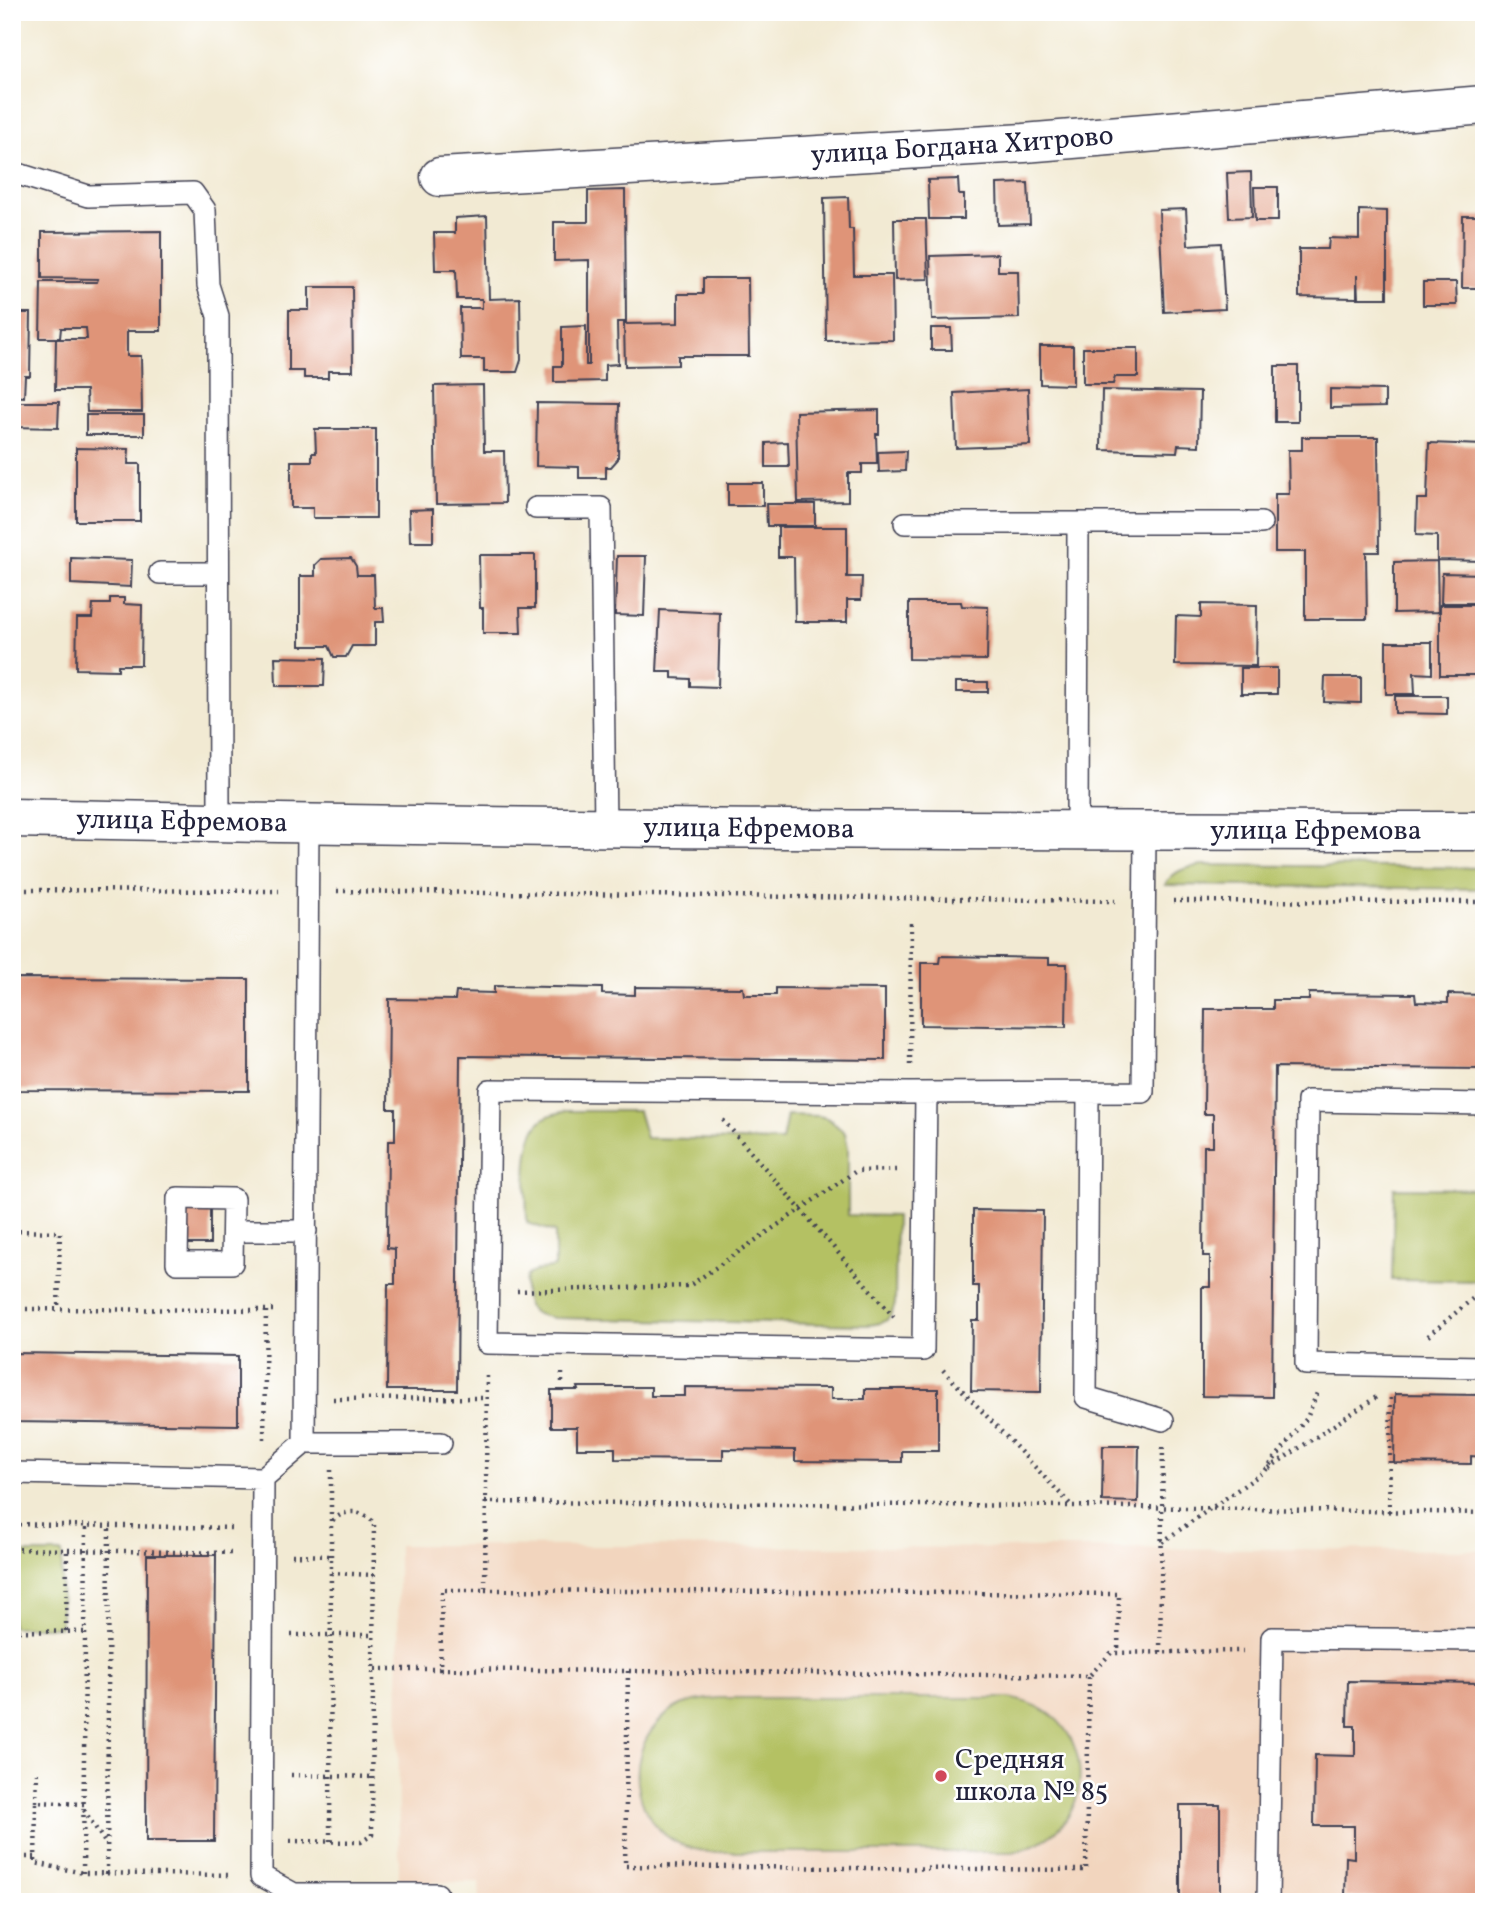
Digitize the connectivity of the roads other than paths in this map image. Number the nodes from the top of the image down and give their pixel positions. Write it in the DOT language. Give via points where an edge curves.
graph roads {
  1 [pos="1484,105"];
  2 [pos="12,172"];
  3 [pos="440,177"];
  4 [pos="536,508"];
  5 [pos="905,523"];
  6 [pos="1078,523"];
  7 [pos="1261,523"];
  8 [pos="160,573"];
  9 [pos="218,573"];
  10 [pos="12,818"];
  11 [pos="219,822"];
  12 [pos="309,825"];
  13 [pos="605,827"];
  14 [pos="1077,830"];
  15 [pos="1145,831"];
  16 [pos="1484,831"];
  17 [pos="1088,1092"];
  18 [pos="917,1093"];
  19 [pos="1484,1104"];
  20 [pos="233,1231"];
  21 [pos="306,1231"];
  22 [pos="1484,1367"];
  23 [pos="1163,1420"];
  24 [pos="304,1443"];
  25 [pos="441,1443"];
  26 [pos="12,1473"];
  27 [pos="263,1478"];
  28 [pos="1484,1640"];
  29 [pos="437,1894"];
  30 [pos="1268,1902"];
  1 -- 3 [label="street, улица Богдана Хитрово" via="1024,143"];
  2 -- 9 [label="lane" via="88,195 193,193 205,210 208,285 218,316"];
  4 -- 13 [label="lane" via="601,508"];
  5 -- 6 [label="lane"];
  6 -- 7 [label="lane"];
  6 -- 14 [label="lane"];
  8 -- 9 [label="lane"];
  9 -- 11 [label="lane"];
  10 -- 11 [label="street, улица Ефремова"];
  11 -- 12 [label="street, улица Ефремова"];
  12 -- 13 [label="street, улица Ефремова"];
  12 -- 21 [label="lane"];
  13 -- 14 [label="street, улица Ефремова"];
  14 -- 15 [label="street, улица Ефремова"];
  15 -- 16 [label="street, улица Ефремова"];
  15 -- 17 [label="lane" via="1143,1092"];
  17 -- 18 [label="lane"];
  17 -- 23 [label="lane" via="1086,1397"];
  18 -- 18 [label="lane" via="490,1090 487,1343 923,1350 925,1170"];
  19 -- 22 [label="lane" via="1308,1101 1306,1364"];
  20 -- 21 [label="lane"];
  21 -- 24 [label="lane"];
  24 -- 25 [label="lane"];
  24 -- 27 [label="lane"];
  26 -- 27 [label="lane"];
  27 -- 29 [label="lane" via="261,1875 294,1894"];
  28 -- 30 [label="lane" via="1272,1638"];
}
